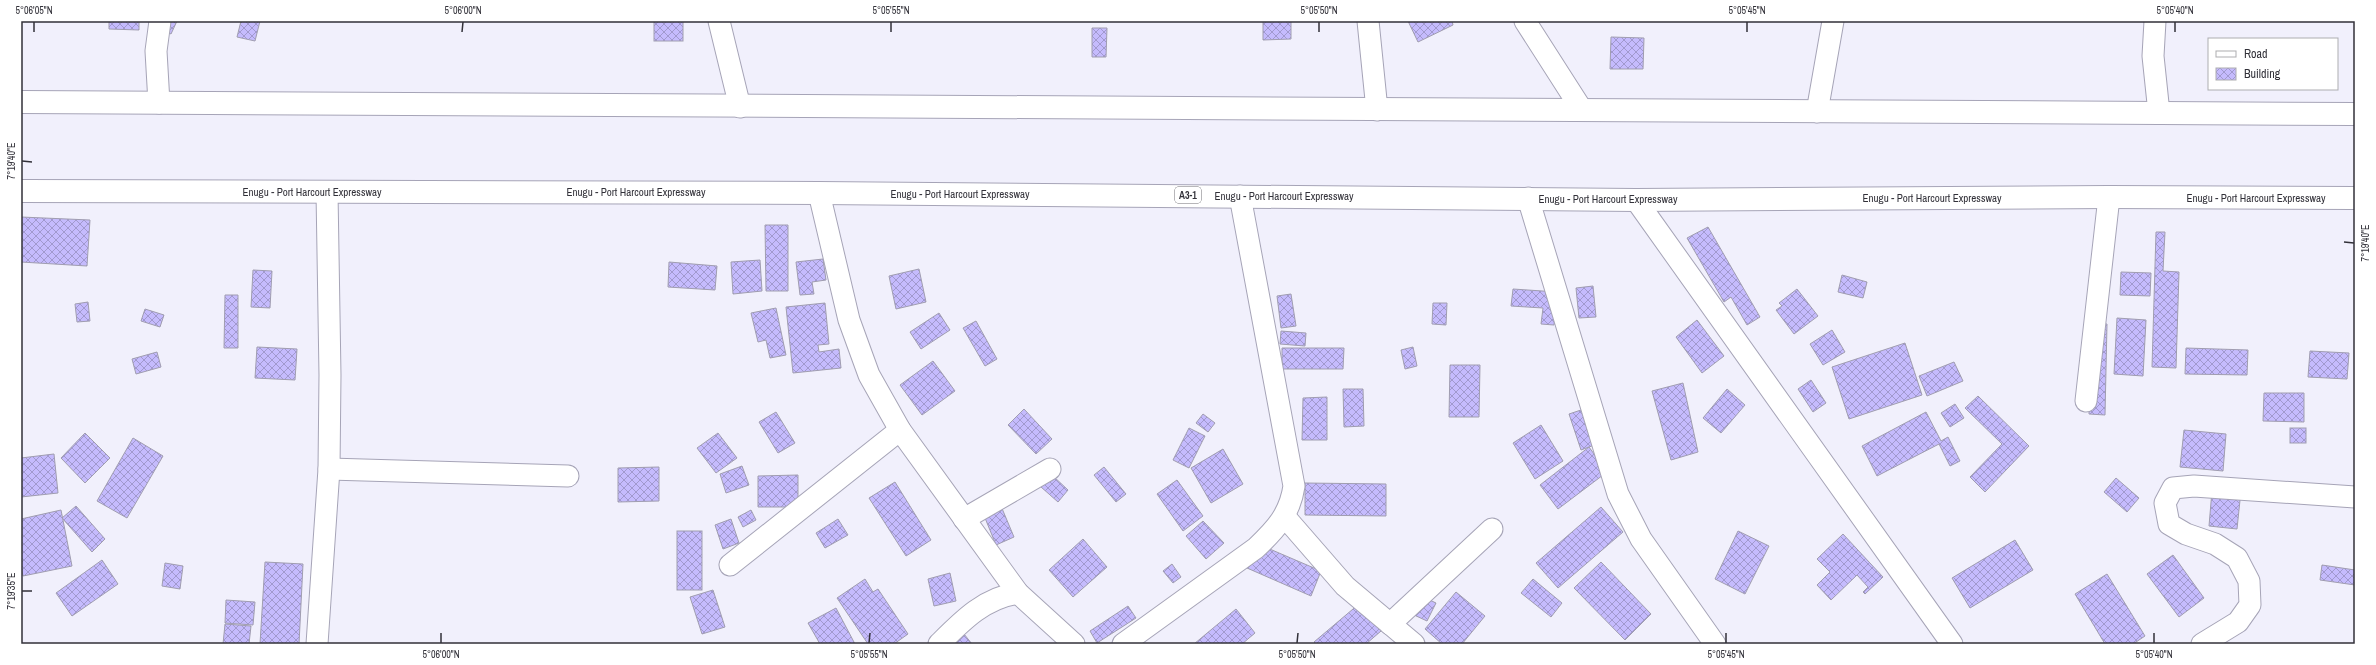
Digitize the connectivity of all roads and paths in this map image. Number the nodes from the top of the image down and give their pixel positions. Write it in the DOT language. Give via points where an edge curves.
graph roads {
  1 [pos="160,21"];
  2 [pos="719,21"];
  3 [pos="1368,21"];
  4 [pos="1525,21"];
  5 [pos="1833,21"];
  6 [pos="2155,21"];
  7 [pos="21,102"];
  8 [pos="159,103"];
  9 [pos="740,107"];
  10 [pos="1377,110"];
  11 [pos="1582,110"];
  12 [pos="1817,112"];
  13 [pos="2158,113"];
  14 [pos="2355,114"];
  15 [pos="21,191"];
  16 [pos="327,192"];
  17 [pos="819,193"];
  18 [pos="1240,196"];
  19 [pos="2109,197"];
  20 [pos="1528,198"];
  21 [pos="2355,198"];
  22 [pos="1636,200"];
  23 [pos="2086,401"];
  24 [pos="900,430"];
  25 [pos="329,469"];
  26 [pos="1050,469"];
  27 [pos="568,476"];
  28 [pos="2355,497"];
  29 [pos="1285,517"];
  30 [pos="964,519"];
  31 [pos="1492,529"];
  32 [pos="730,564"];
  33 [pos="1018,593"];
  34 [pos="1390,624"];
  35 [pos="1950,643"];
  36 [pos="318,644"];
  37 [pos="938,644"];
  38 [pos="1074,644"];
  39 [pos="1123,644"];
  40 [pos="1414,644"];
  41 [pos="1715,644"];
  42 [pos="2202,644"];
  1 -- 8 [label="street" via="156,51"];
  2 -- 9 [label="street"];
  3 -- 10 [label="street"];
  4 -- 11 [label="street"];
  5 -- 12 [label="street"];
  6 -- 13 [label="street" via="2152,56"];
  7 -- 8 [label="highway"];
  8 -- 9 [label="highway"];
  9 -- 10 [label="highway"];
  10 -- 11 [label="highway"];
  11 -- 12 [label="highway"];
  12 -- 13 [label="highway"];
  13 -- 14 [label="highway"];
  15 -- 16 [label="highway, Enugu - Port Harcourt Expressway / A3-1"];
  16 -- 17 [label="highway, Enugu - Port Harcourt Expressway / A3-1"];
  16 -- 25 [label="street"];
  17 -- 18 [label="highway, Enugu - Port Harcourt Expressway / A3-1"];
  17 -- 24 [label="street" via="849,320 869,375"];
  18 -- 20 [label="highway, Enugu - Port Harcourt Expressway / A3-1"];
  18 -- 29 [label="street" via="1294,486 1292,502"];
  19 -- 21 [label="highway, Enugu - Port Harcourt Expressway / A3-1"];
  19 -- 22 [label="highway, Enugu - Port Harcourt Expressway / A3-1"];
  19 -- 23 [label="street"];
  20 -- 22 [label="highway, Enugu - Port Harcourt Expressway / A3-1"];
  20 -- 41 [label="street" via="1618,494 1641,539"];
  22 -- 35 [label="street"];
  24 -- 30 [label="street"];
  24 -- 32 [label="street"];
  25 -- 27 [label="street"];
  25 -- 36 [label="street"];
  26 -- 30 [label="street"];
  28 -- 42 [label="street" via="2194,486 2173,488 2165,503 2169,524 2186,534 2215,544 2237,558 2249,581 2250,605 2238,622"];
  29 -- 34 [label="street" via="1345,586"];
  29 -- 39 [label="street" via="1256,548"];
  30 -- 33 [label="street"];
  31 -- 34 [label="street"];
  33 -- 37 [label="street" via="993,599"];
  33 -- 38 [label="street"];
  34 -- 40 [label="street"];
}
